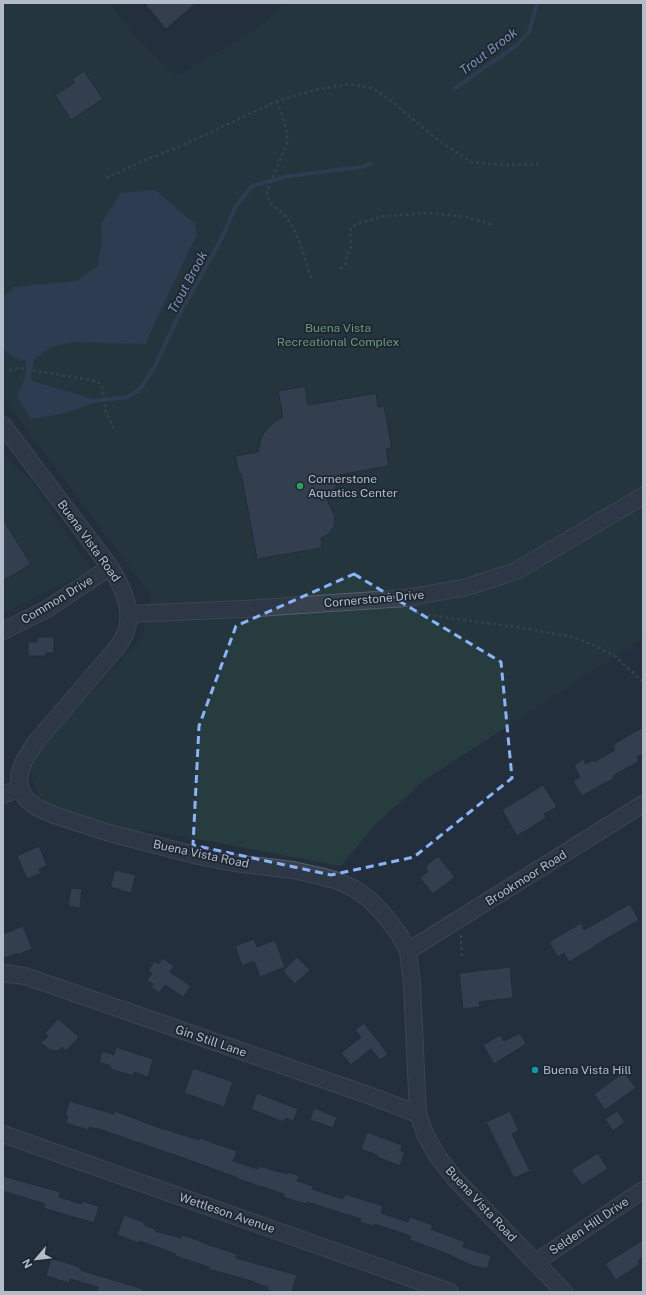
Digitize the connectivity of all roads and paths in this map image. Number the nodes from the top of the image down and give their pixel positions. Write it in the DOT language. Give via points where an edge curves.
graph roads {
  1 [pos="277,102"];
  2 [pos="538,164"];
  3 [pos="106,178"];
  4 [pos="493,225"];
  5 [pos="340,269"];
  6 [pos="312,280"];
  7 [pos="9,370"];
  8 [pos="3,425"];
  9 [pos="115,432"];
  10 [pos="643,496"];
  11 [pos="110,567"];
  12 [pos="413,610"];
  13 [pos="129,614"];
  14 [pos="3,631"];
  15 [pos="643,682"];
  16 [pos="20,788"];
  17 [pos="3,795"];
  18 [pos="643,804"];
  19 [pos="461,932"];
  20 [pos="408,951"];
  21 [pos="462,958"];
  22 [pos="3,973"];
  23 [pos="418,1114"];
  24 [pos="3,1134"];
  25 [pos="643,1190"];
  26 [pos="536,1262"];
  27 [pos="450,1292"];
  28 [pos="564,1292"];
  1 -- 2 [label="path" via="315,90 349,84 372,88 434,137 471,162"];
  1 -- 3 [label="path"];
  1 -- 6 [label="path" via="288,135 285,150 267,196 271,204 287,217"];
  4 -- 5 [label="path" via="467,217 432,214 384,216 352,227 351,248 346,256 346,263"];
  7 -- 9 [label="path" via="19,368 96,381 104,391 106,412"];
  8 -- 11 [label="street, Buena Vista Road"];
  10 -- 13 [label="street, Cornerstone Drive" via="516,571 467,587 406,598"];
  11 -- 13 [label="street, Buena Vista Road" via="122,587"];
  11 -- 14 [label="street, Common Drive" via="47,608"];
  12 -- 15 [label="path" via="421,614 569,636 616,657"];
  13 -- 16 [label="street, Buena Vista Road" via="126,634 115,650 35,743 23,763 19,776"];
  16 -- 17 [label="street"];
  16 -- 20 [label="street, Buena Vista Road" via="26,799 36,807 109,833 199,856 292,870 338,881 370,900 399,934"];
  18 -- 20 [label="street, Brookmoor Road"];
  19 -- 21 [label="path"];
  20 -- 23 [label="street, Buena Vista Road"];
  22 -- 23 [label="street, Gin Still Lane" via="25,976"];
  23 -- 26 [label="street, Buena Vista Road" via="425,1134 438,1157 456,1180"];
  24 -- 27 [label="street, Wettleson Avenue"];
  25 -- 26 [label="street, Selden Hill Drive"];
  26 -- 28 [label="street, Buena Vista Road"];
}
